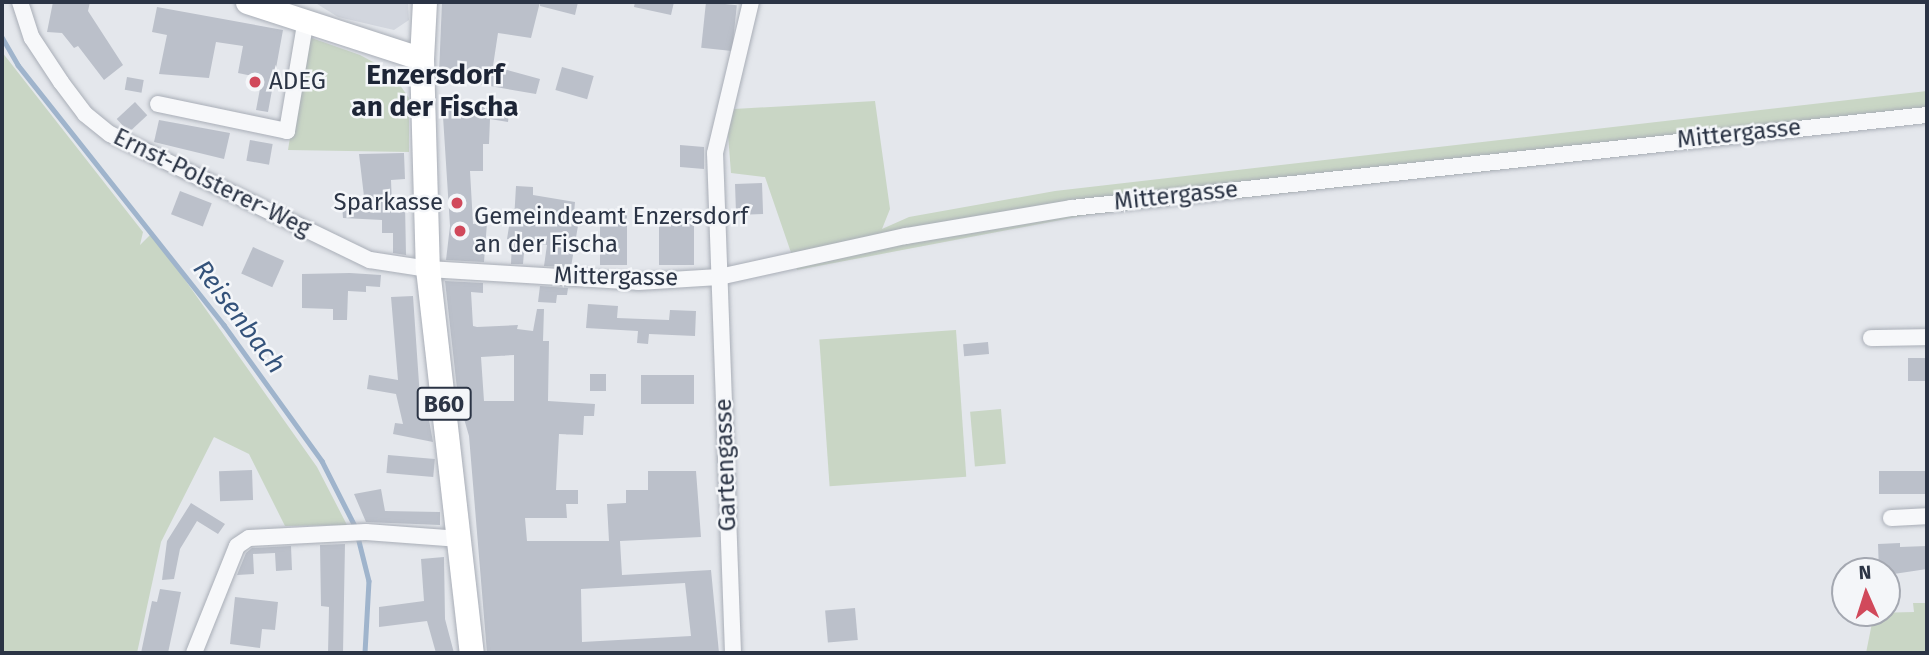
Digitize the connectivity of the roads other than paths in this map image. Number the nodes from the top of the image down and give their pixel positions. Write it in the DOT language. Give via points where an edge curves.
graph roads {
  1 [pos="20,2"];
  2 [pos="247,2"];
  3 [pos="425,2"];
  4 [pos="751,2"];
  5 [pos="306,19"];
  6 [pos="422,59"];
  7 [pos="158,104"];
  8 [pos="1927,115"];
  9 [pos="428,269"];
  10 [pos="719,277"];
  11 [pos="1927,337"];
  12 [pos="1871,338"];
  13 [pos="1927,516"];
  14 [pos="1891,518"];
  15 [pos="460,539"];
  16 [pos="194,653"];
  17 [pos="472,653"];
  18 [pos="733,653"];
  1 -- 9 [label="street, Ernst-Polsterer-Weg" via="32,38 61,82 85,114 110,134 370,260"];
  2 -- 5 [label="street"];
  3 -- 6 [label="main road, B60"];
  4 -- 10 [label="street, Gartengasse" via="715,153"];
  5 -- 6 [label="street"];
  5 -- 7 [label="street" via="287,131"];
  6 -- 9 [label="main road, B60"];
  8 -- 10 [label="street, Mittergasse" via="1072,208 906,236"];
  9 -- 10 [label="street, Mittergasse" via="638,282"];
  9 -- 15 [label="main road, B60"];
  10 -- 18 [label="street, Gartengasse"];
  11 -- 12 [label="street"];
  13 -- 14 [label="street"];
  15 -- 16 [label="street" via="366,532 249,538 237,546"];
  15 -- 17 [label="main road, B60"];
}
